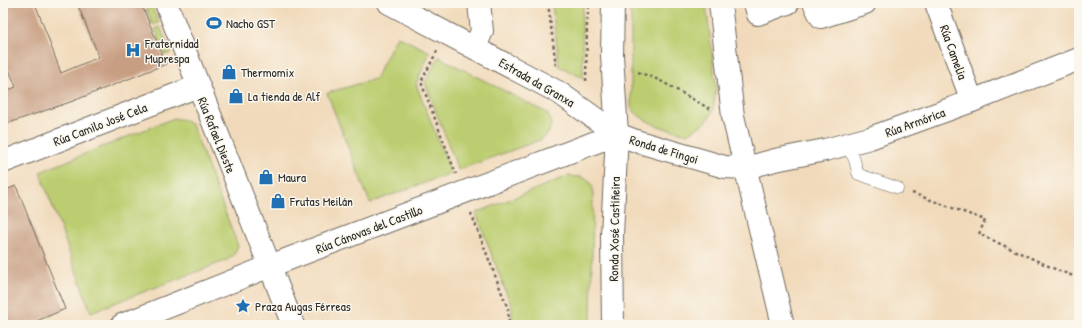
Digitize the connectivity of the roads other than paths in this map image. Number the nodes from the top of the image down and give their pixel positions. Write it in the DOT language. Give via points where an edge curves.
graph roads {
  1 [pos="166,3"];
  2 [pos="389,3"];
  3 [pos="479,3"];
  4 [pos="612,3"];
  5 [pos="720,3"];
  6 [pos="755,3"];
  7 [pos="788,3"];
  8 [pos="814,3"];
  9 [pos="865,3"];
  10 [pos="936,3"];
  11 [pos="475,47"];
  12 [pos="1079,59"];
  13 [pos="198,86"];
  14 [pos="972,101"];
  15 [pos="616,134"];
  16 [pos="845,145"];
  17 [pos="3,162"];
  18 [pos="746,168"];
  19 [pos="898,188"];
  20 [pos="270,266"];
  21 [pos="122,325"];
  22 [pos="292,325"];
  23 [pos="613,325"];
  24 [pos="783,325"];
  1 -- 13 [label="street, Rúa Rafael Dieste"];
  2 -- 11 [label="street, Estrada da Granxa"];
  3 -- 11 [label="street" via="482,31"];
  4 -- 15 [label="street, Ronda de Fingoi"];
  5 -- 18 [label="street" via="733,116"];
  6 -- 7 [label="street" via="758,14"];
  8 -- 9 [label="street" via="822,17"];
  10 -- 14 [label="street, Rúa Camelia"];
  11 -- 15 [label="street, Estrada da Granxa" via="558,92"];
  12 -- 14 [label="street, Rúa Armórica"];
  13 -- 17 [label="street, Rúa Camilo José Cela"];
  13 -- 20 [label="street, Rúa Rafael Dieste"];
  14 -- 16 [label="street, Rúa Armórica"];
  15 -- 18 [label="street, Ronda de Fingoi" via="725,168"];
  15 -- 20 [label="street, Rúa Cánovas del Castillo"];
  15 -- 23 [label="street, Ronda Xosé Castiñeira" via="612,235"];
  16 -- 18 [label="street, Rúa Armórica"];
  16 -- 19 [label="lane" via="854,158 858,174"];
  18 -- 24 [label="street"];
  20 -- 21 [label="street, Rúa Cánovas del Castillo"];
  20 -- 22 [label="street, Rúa Rafael Dieste"];
}
